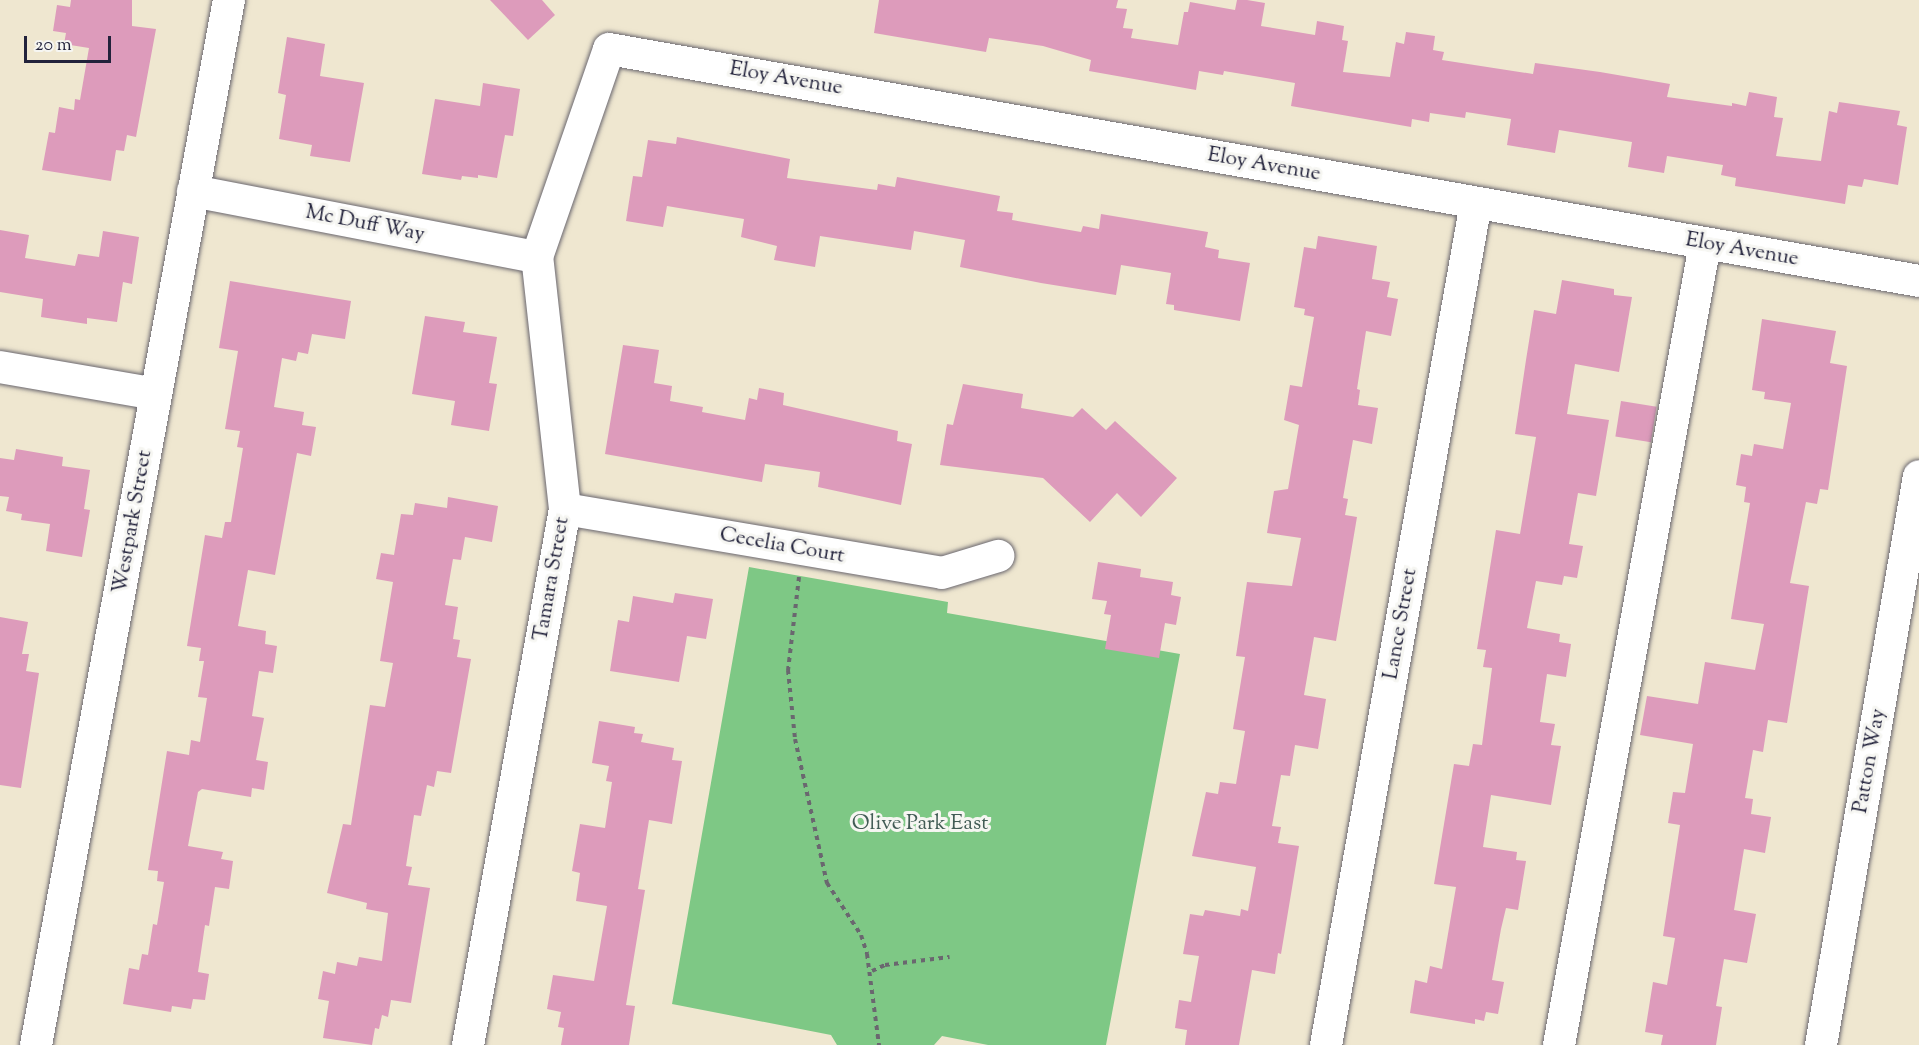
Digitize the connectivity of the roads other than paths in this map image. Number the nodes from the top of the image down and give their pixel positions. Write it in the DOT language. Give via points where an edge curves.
graph roads {
  1 [pos="229,0"];
  2 [pos="609,49"];
  3 [pos="193,191"];
  4 [pos="1476,203"];
  5 [pos="1705,244"];
  6 [pos="537,257"];
  7 [pos="1919,281"];
  8 [pos="0,367"];
  9 [pos="156,394"];
  10 [pos="1919,476"];
  11 [pos="565,509"];
  12 [pos="998,556"];
  13 [pos="36,1045"];
  14 [pos="468,1045"];
  15 [pos="1326,1045"];
  16 [pos="1559,1045"];
  17 [pos="1821,1045"];
  1 -- 3 [label="street, Westpark Street"];
  2 -- 4 [label="street, Eloy Avenue"];
  2 -- 6 [label="street, Tamara Street"];
  3 -- 6 [label="street, Mc Duff Way"];
  3 -- 9 [label="street, Westpark Street"];
  4 -- 5 [label="street, Eloy Avenue"];
  4 -- 15 [label="street, Lance Street"];
  5 -- 7 [label="street, Eloy Avenue"];
  5 -- 16 [label="street"];
  6 -- 11 [label="street, Tamara Street"];
  8 -- 9 [label="street"];
  9 -- 13 [label="street, Westpark Street"];
  10 -- 17 [label="street, Patton Way"];
  11 -- 12 [label="street, Cecelia Court" via="942,573"];
  11 -- 14 [label="street, Tamara Street"];
}
